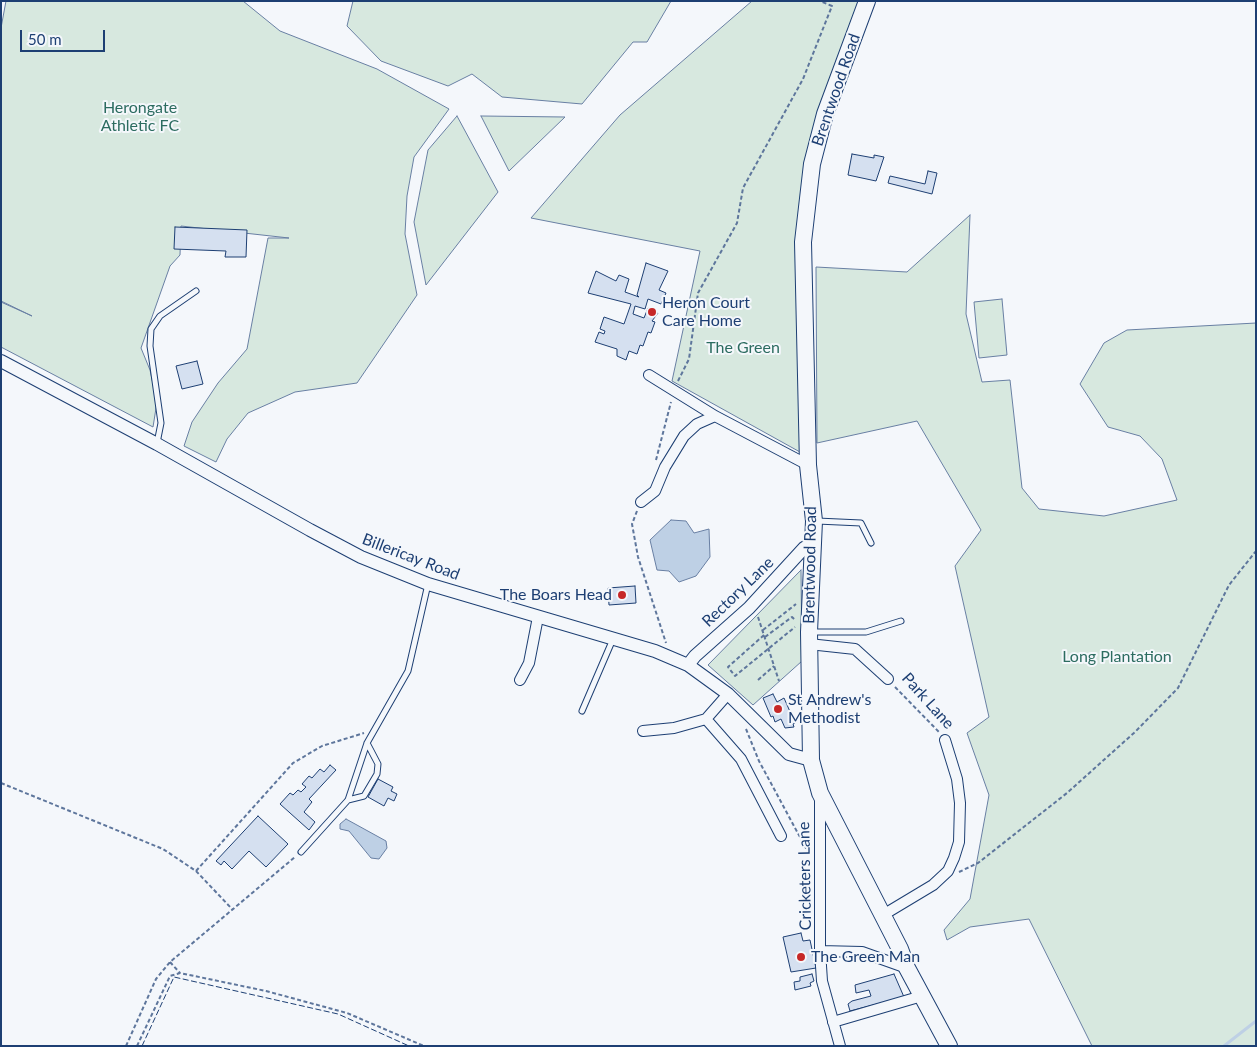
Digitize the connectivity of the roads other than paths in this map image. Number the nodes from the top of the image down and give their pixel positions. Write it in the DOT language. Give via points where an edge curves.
graph roads {
  1 [pos="868,1"];
  2 [pos="196,291"];
  3 [pos="1,361"];
  4 [pos="649,375"];
  5 [pos="715,416"];
  6 [pos="157,444"];
  7 [pos="808,465"];
  8 [pos="641,502"];
  9 [pos="814,521"];
  10 [pos="812,543"];
  11 [pos="871,543"];
  12 [pos="428,584"];
  13 [pos="538,616"];
  14 [pos="901,621"];
  15 [pos="809,638"];
  16 [pos="613,639"];
  17 [pos="688,665"];
  18 [pos="888,679"];
  19 [pos="520,680"];
  20 [pos="728,694"];
  21 [pos="582,711"];
  22 [pos="706,718"];
  23 [pos="643,731"];
  24 [pos="945,740"];
  25 [pos="367,742"];
  26 [pos="811,760"];
  27 [pos="820,793"];
  28 [pos="348,800"];
  29 [pos="781,836"];
  30 [pos="301,852"];
  31 [pos="883,915"];
  32 [pos="820,951"];
  33 [pos="907,968"];
  34 [pos="922,996"];
  35 [pos="833,1022"];
  36 [pos="840,1046"];
  37 [pos="949,1046"];
  1 -- 7 [label="main road, Brentwood Road" via="825,114 812,164 803,242"];
  2 -- 6 [label="lane" via="160,316 151,329 150,346 161,424"];
  3 -- 6 [label="street, Billericay Road"];
  4 -- 5 [label="street"];
  5 -- 7 [label="street"];
  5 -- 8 [label="street" via="697,424 684,436 655,490"];
  6 -- 12 [label="street, Billericay Road" via="310,530"];
  7 -- 9 [label="main road, Brentwood Road"];
  9 -- 10 [label="main road, Brentwood Road"];
  9 -- 11 [label="lane" via="861,523"];
  10 -- 15 [label="main road, Brentwood Road"];
  10 -- 17 [label="street, Rectory Lane"];
  12 -- 13 [label="street, Billericay Road"];
  12 -- 25 [label="lane" via="408,672"];
  13 -- 16 [label="street, Billericay Road"];
  13 -- 19 [label="street" via="529,663"];
  14 -- 15 [label="lane" via="866,632"];
  15 -- 18 [label="street, Park Lane" via="855,649"];
  15 -- 26 [label="main road, Brentwood Road"];
  16 -- 17 [label="street, Billericay Road" via="670,656"];
  16 -- 21 [label="lane"];
  17 -- 20 [label="street, Billericay Road"];
  20 -- 22 [label="street"];
  20 -- 26 [label="street, Billericay Road" via="788,754"];
  22 -- 23 [label="street" via="665,730"];
  22 -- 29 [label="street" via="741,759"];
  24 -- 31 [label="street, Park Lane" via="957,779 960,803 959,842 954,858 948,871 933,884"];
  25 -- 28 [label="lane"];
  25 -- 28 [label="lane" via="378,764 377,774 364,796"];
  26 -- 27 [label="main road, Brentwood Road"];
  27 -- 31 [label="main road, Brentwood Road"];
  27 -- 32 [label="street, Cricketers Lane"];
  28 -- 30 [label="lane"];
  31 -- 33 [label="main road, Brentwood Road"];
  32 -- 33 [label="street" via="862,952"];
  32 -- 35 [label="street, Cricketers Lane" via="822,981"];
  33 -- 34 [label="main road, Brentwood Road"];
  34 -- 35 [label="street"];
  34 -- 37 [label="main road, Brentwood Road"];
  35 -- 36 [label="street, Cricketers Lane"];
}
